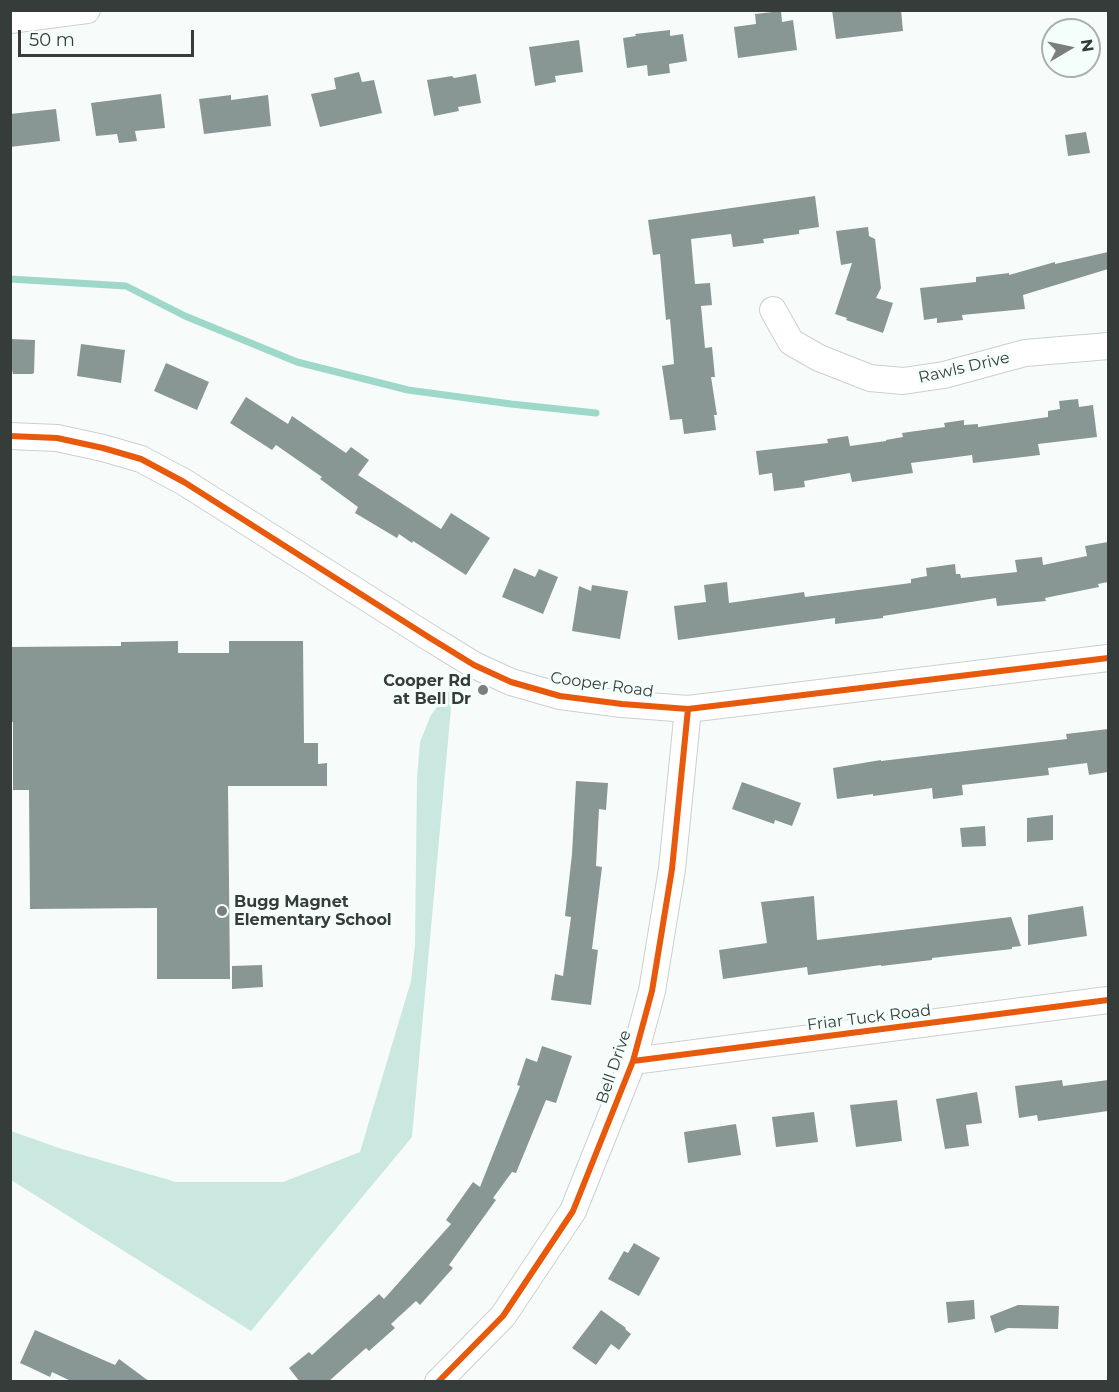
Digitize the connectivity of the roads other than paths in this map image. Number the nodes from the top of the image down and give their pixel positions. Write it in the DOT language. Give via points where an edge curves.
graph roads {
  1 [pos="87,10"];
  2 [pos="10,20"];
  3 [pos="773,310"];
  4 [pos="1108,346"];
  5 [pos="10,436"];
  6 [pos="1108,658"];
  7 [pos="688,709"];
  8 [pos="1108,1000"];
  9 [pos="633,1061"];
  10 [pos="438,1382"];
  1 -- 2 [label="street"];
  3 -- 4 [label="street, Rawls Drive" via="791,342 870,378 903,381 944,375 1025,353"];
  5 -- 7 [label="street, Cooper Road" via="57,438 141,459 184,482 474,665 512,682 560,696"];
  6 -- 7 [label="street, Cooper Road"];
  7 -- 9 [label="street, Bell Drive" via="672,869 652,991"];
  8 -- 9 [label="street, Friar Tuck Road"];
  9 -- 10 [label="street, Bell Drive" via="573,1211 503,1316"];
}
